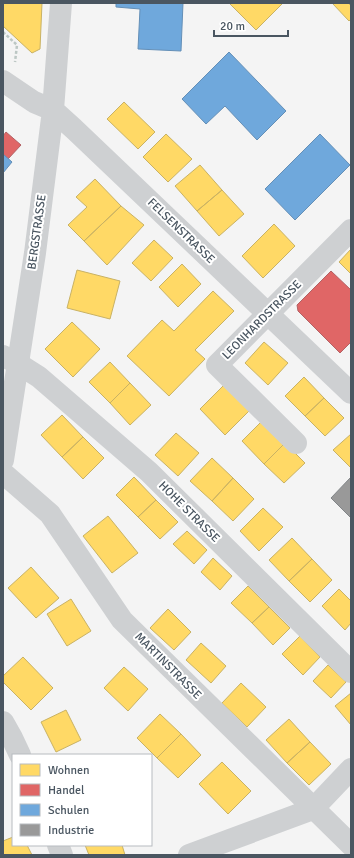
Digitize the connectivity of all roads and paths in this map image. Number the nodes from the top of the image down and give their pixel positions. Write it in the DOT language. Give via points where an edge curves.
graph roads {
  1 [pos="61,3"];
  2 [pos="3,81"];
  3 [pos="53,110"];
  4 [pos="351,230"];
  5 [pos="267,314"];
  6 [pos="10,360"];
  7 [pos="351,393"];
  8 [pos="296,443"];
  9 [pos="3,460"];
  10 [pos="3,473"];
  11 [pos="351,672"];
  12 [pos="351,769"];
  13 [pos="313,809"];
  14 [pos="351,845"];
  15 [pos="189,855"];
  1 -- 3 [label="street, BERGSTRASSE"];
  2 -- 3 [label="street, FELSENSTRASSE" via="34,102"];
  3 -- 5 [label="street, FELSENSTRASSE"];
  3 -- 6 [label="street, BERGSTRASSE" via="35,253"];
  4 -- 5 [label="street, LEONHARDSTRASSE"];
  5 -- 7 [label="street, FELSENSTRASSE"];
  5 -- 8 [label="street, LEONHARDSTRASSE" via="217,365"];
  6 -- 9 [label="street, BERGSTRASSE"];
  6 -- 11 [label="street, HOHE STRASSE" via="39,377 149,472"];
  10 -- 13 [label="street, MARTINSTRASSE" via="50,514 122,620"];
  12 -- 13 [label="street"];
  13 -- 14 [label="street, MARTINSTRASSE"];
  13 -- 15 [label="street"];
}
